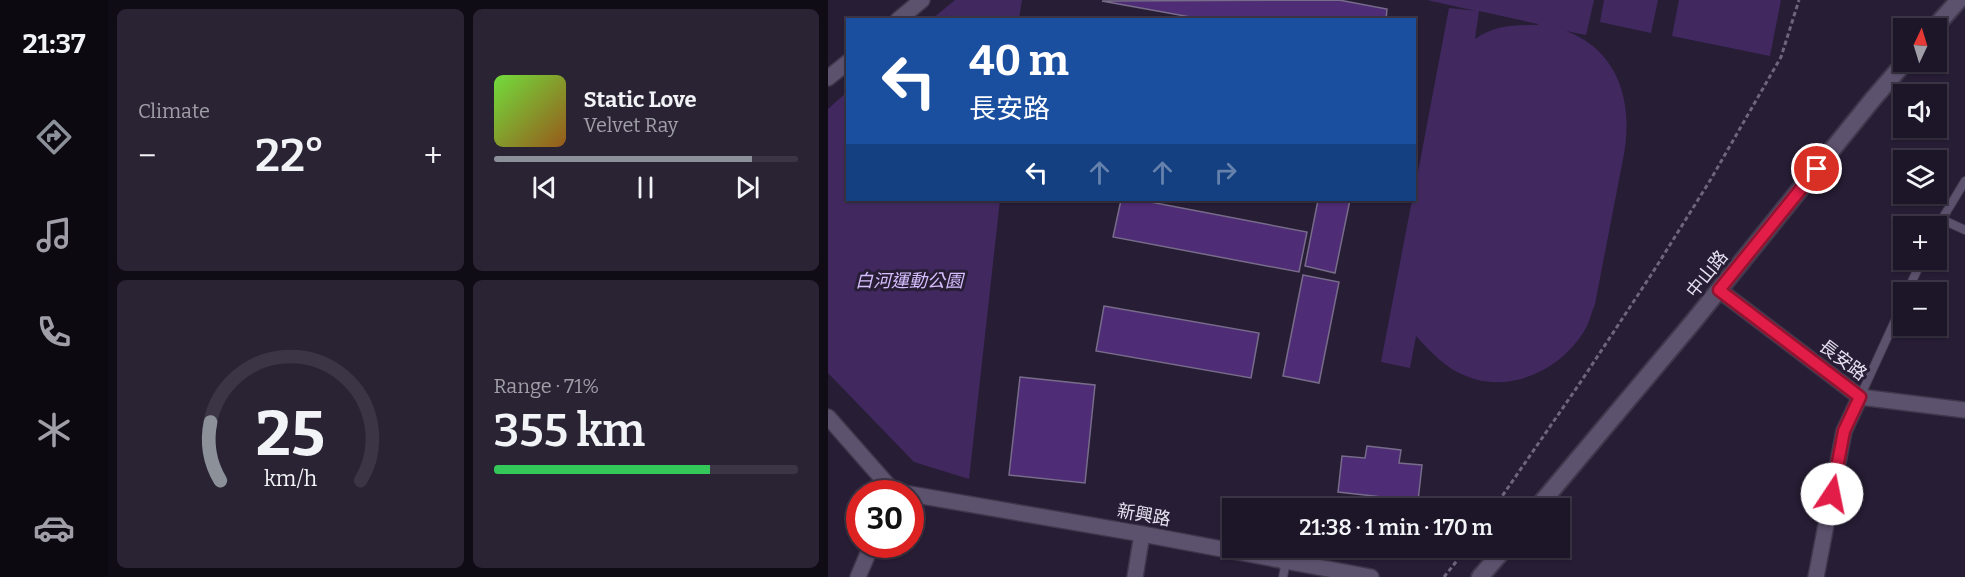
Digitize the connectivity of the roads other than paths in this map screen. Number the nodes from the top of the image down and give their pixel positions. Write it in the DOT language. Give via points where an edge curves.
graph roads {
  1 [pos="922,0"];
  2 [pos="1959,0"];
  3 [pos="900,18"];
  4 [pos="1943,18"];
  5 [pos="846,64"];
  6 [pos="1896,72"];
  7 [pos="828,78"];
  8 [pos="1965,181"];
  9 [pos="1943,216"];
  10 [pos="1947,222"];
  11 [pos="1965,230"];
  12 [pos="1719,290"];
  13 [pos="1893,325"];
  14 [pos="1860,397"];
  15 [pos="1965,410"];
  16 [pos="828,417"];
  17 [pos="885,480"];
  18 [pos="924,497"];
  19 [pos="1545,498"];
  20 [pos="1142,534"];
  21 [pos="866,558"];
  22 [pos="1496,558"];
  23 [pos="1286,561"];
  24 [pos="858,577"];
  25 [pos="1135,577"];
  26 [pos="1283,577"];
  27 [pos="1371,577"];
  28 [pos="1480,577"];
  29 [pos="1816,577"];
  1 -- 3 [label="street"];
  2 -- 4 [label="street"];
  5 -- 7 [label="street"];
  6 -- 12 [label="street, 中山路"];
  8 -- 9 [label="lane"];
  10 -- 11 [label="lane"];
  12 -- 14 [label="street, 長安路"];
  12 -- 19 [label="street, 中山路"];
  13 -- 14 [label="lane"];
  14 -- 15 [label="street, 長安路"];
  14 -- 29 [label="street" via="1844,431"];
  16 -- 17 [label="street"];
  18 -- 20 [label="street, 新興路"];
  20 -- 23 [label="street, 新興路"];
  20 -- 25 [label="street"];
  21 -- 24 [label="street"];
  22 -- 28 [label="street"];
  23 -- 26 [label="lane"];
  23 -- 27 [label="street, 新興路"];
}
